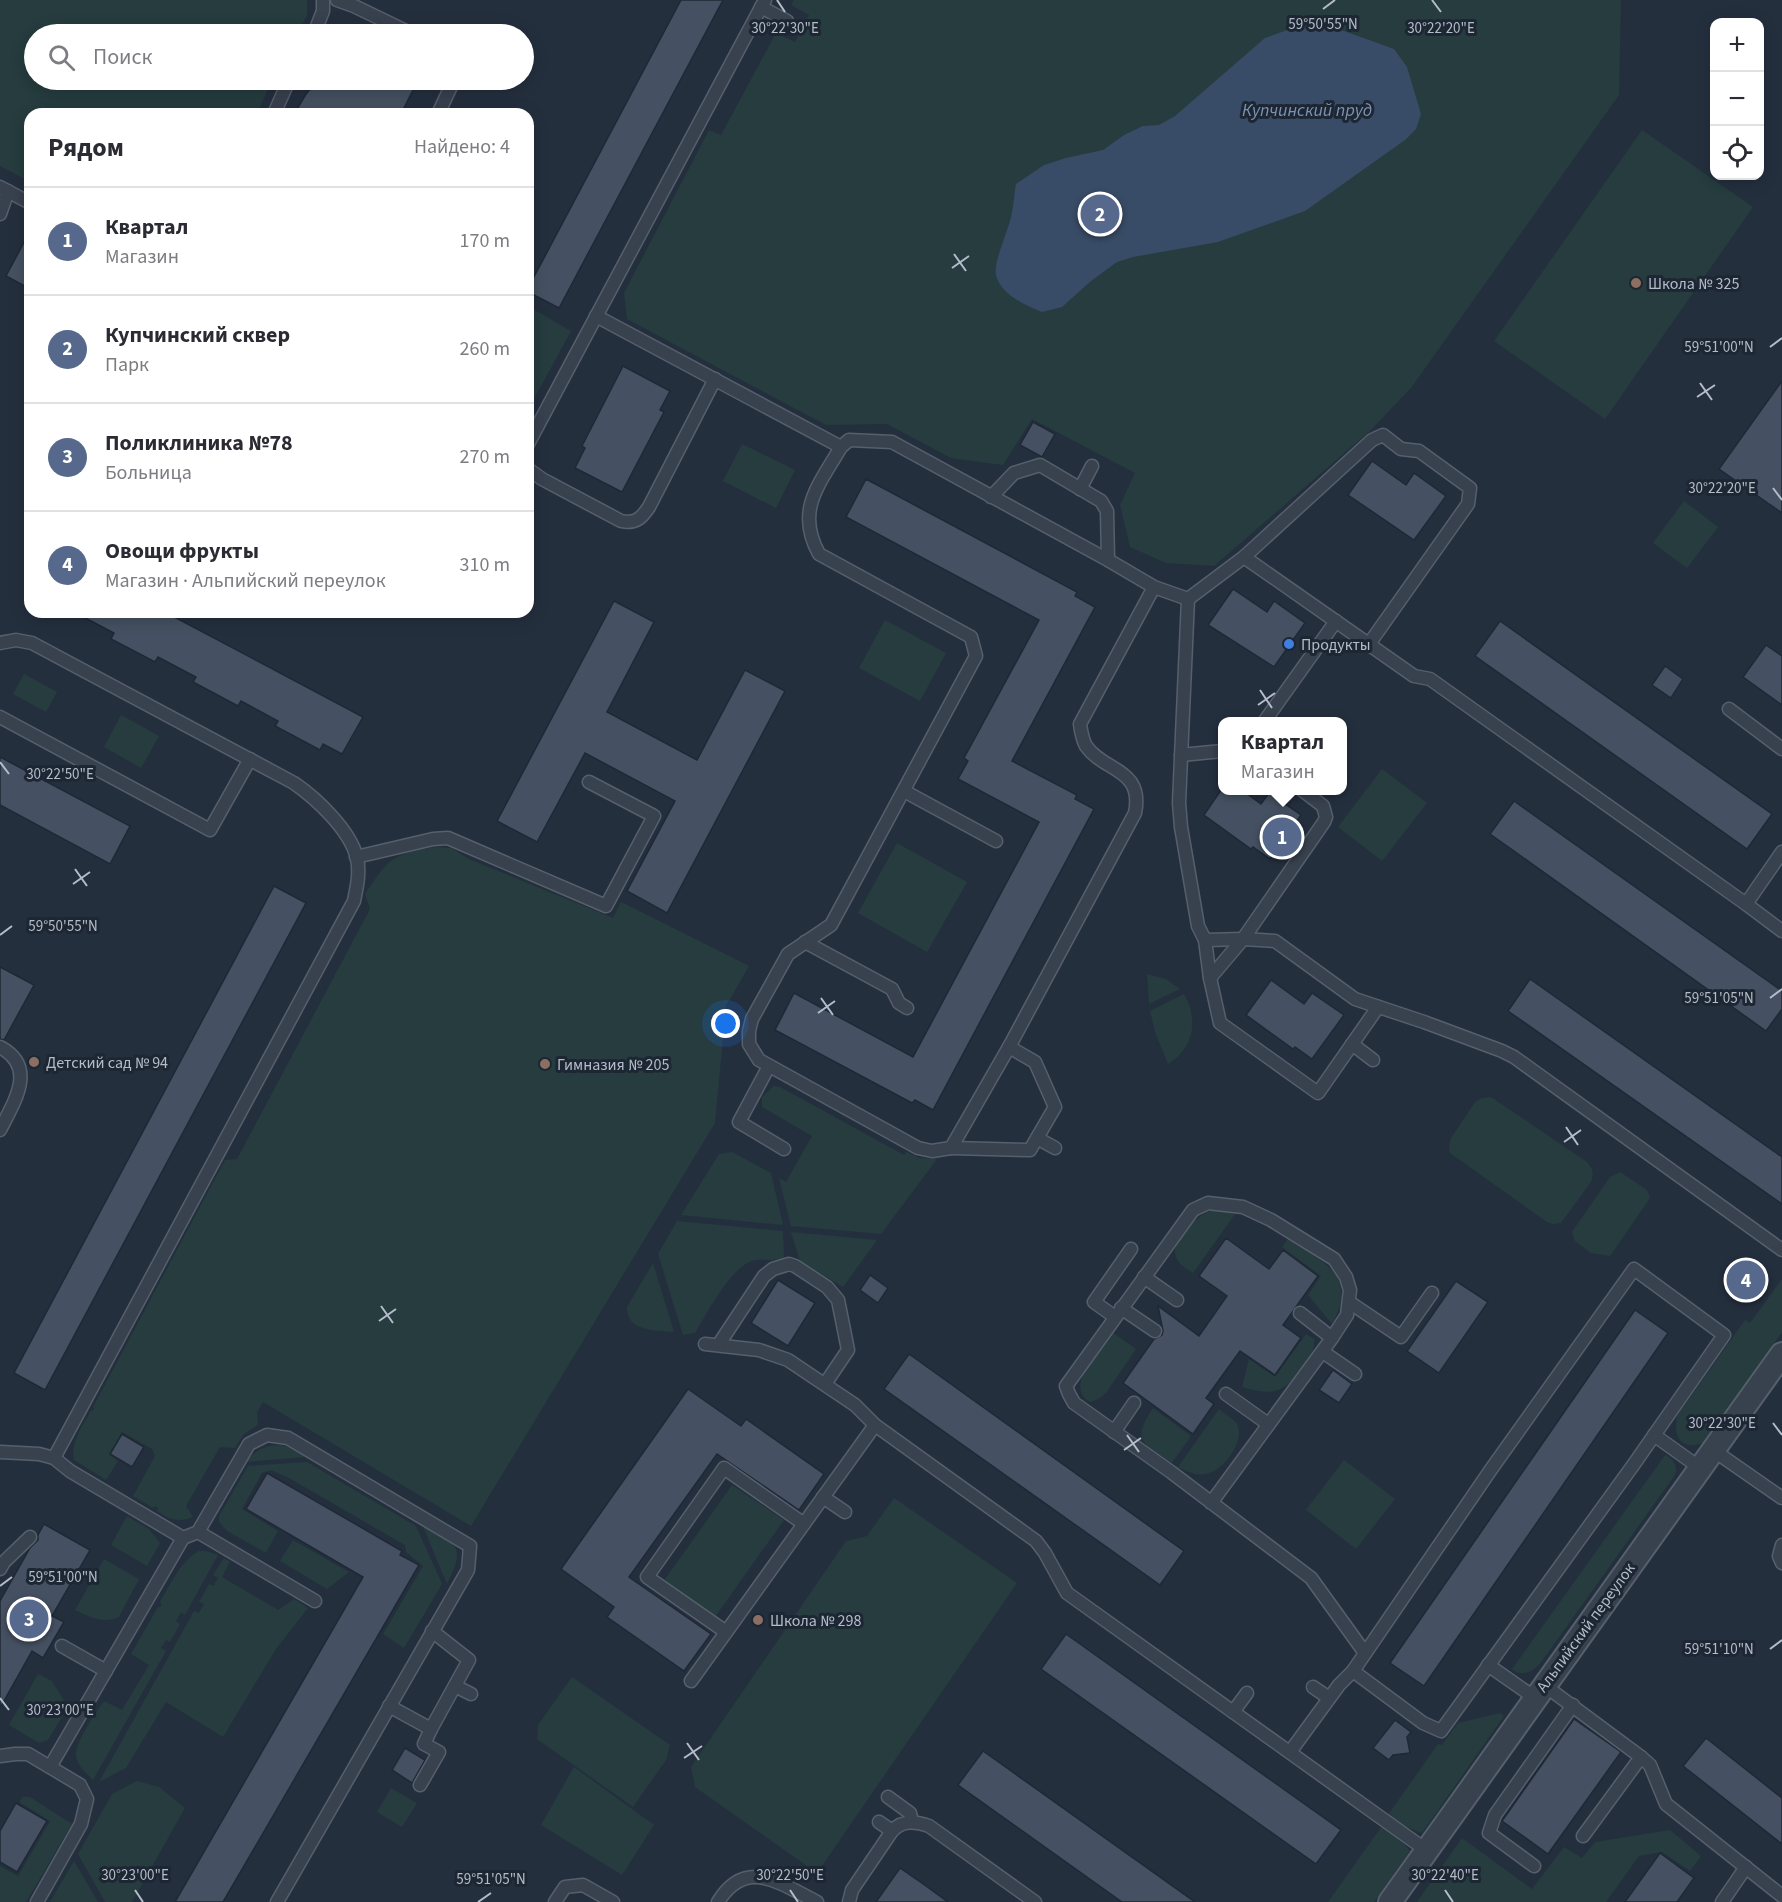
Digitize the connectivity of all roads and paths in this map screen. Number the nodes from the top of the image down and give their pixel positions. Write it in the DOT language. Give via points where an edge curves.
graph roads {
  1 [pos="323,0"];
  2 [pos="337,0"];
  3 [pos="763,4"];
  4 [pos="787,21"];
  5 [pos="319,24"];
  6 [pos="391,24"];
  7 [pos="285,90"];
  8 [pos="449,90"];
  9 [pos="277,108"];
  10 [pos="441,108"];
  11 [pos="4,189"];
  12 [pos="24,200"];
  13 [pos="0,214"];
  14 [pos="596,316"];
  15 [pos="715,379"];
  16 [pos="534,433"];
  17 [pos="841,447"];
  18 [pos="1092,466"];
  19 [pos="534,473"];
  20 [pos="1080,489"];
  21 [pos="991,497"];
  22 [pos="1244,557"];
  23 [pos="1108,560"];
  24 [pos="1154,587"];
  25 [pos="1188,599"];
  26 [pos="1336,621"];
  27 [pos="0,643"];
  28 [pos="1369,644"];
  29 [pos="1729,710"];
  30 [pos="0,717"];
  31 [pos="1268,717"];
  32 [pos="1782,749"];
  33 [pos="1218,752"];
  34 [pos="1181,755"];
  35 [pos="250,759"];
  36 [pos="589,782"];
  37 [pos="904,791"];
  38 [pos="1309,795"];
  39 [pos="996,841"];
  40 [pos="1782,852"];
  41 [pos="356,857"];
  42 [pos="1746,904"];
  43 [pos="1782,932"];
  44 [pos="1243,939"];
  45 [pos="1205,940"];
  46 [pos="805,942"];
  47 [pos="1210,978"];
  48 [pos="1378,1007"];
  49 [pos="907,1008"];
  50 [pos="1352,1044"];
  51 [pos="0,1047"];
  52 [pos="1009,1047"];
  53 [pos="1373,1060"];
  54 [pos="769,1066"];
  55 [pos="0,1130"];
  56 [pos="1037,1138"];
  57 [pos="1055,1148"];
  58 [pos="783,1149"];
  59 [pos="951,1149"];
  60 [pos="1131,1249"];
  61 [pos="1782,1250"];
  62 [pos="1144,1277"];
  63 [pos="1432,1293"];
  64 [pos="1177,1300"];
  65 [pos="1349,1302"];
  66 [pos="1118,1313"];
  67 [pos="1300,1313"];
  68 [pos="1155,1331"];
  69 [pos="1332,1338"];
  70 [pos="705,1344"];
  71 [pos="718,1344"];
  72 [pos="1323,1352"];
  73 [pos="1782,1354"];
  74 [pos="1355,1374"];
  75 [pos="825,1384"];
  76 [pos="1226,1394"];
  77 [pos="1134,1403"];
  78 [pos="1268,1424"];
  79 [pos="875,1425"];
  80 [pos="1114,1431"];
  81 [pos="1654,1435"];
  82 [pos="0,1452"];
  83 [pos="54,1458"];
  84 [pos="1706,1459"];
  85 [pos="824,1497"];
  86 [pos="1782,1498"];
  87 [pos="1211,1503"];
  88 [pos="845,1512"];
  89 [pos="804,1524"];
  90 [pos="198,1532"];
  91 [pos="30,1537"];
  92 [pos="183,1538"];
  93 [pos="1782,1545"];
  94 [pos="1782,1563"];
  95 [pos="0,1569"];
  96 [pos="315,1601"];
  97 [pos="432,1631"];
  98 [pos="726,1632"];
  99 [pos="62,1646"];
  100 [pos="1365,1653"];
  101 [pos="1488,1665"];
  102 [pos="106,1671"];
  103 [pos="1353,1671"];
  104 [pos="691,1681"];
  105 [pos="455,1686"];
  106 [pos="1313,1687"];
  107 [pos="1539,1692"];
  108 [pos="1247,1693"];
  109 [pos="471,1694"];
  110 [pos="1329,1698"];
  111 [pos="1574,1705"];
  112 [pos="389,1706"];
  113 [pos="1233,1712"];
  114 [pos="431,1730"];
  115 [pos="1290,1752"];
  116 [pos="0,1756"];
  117 [pos="1641,1756"];
  118 [pos="50,1767"];
  119 [pos="420,1785"];
  120 [pos="888,1797"];
  121 [pos="879,1822"];
  122 [pos="912,1822"];
  123 [pos="892,1831"];
  124 [pos="1583,1836"];
  125 [pos="1426,1850"];
  126 [pos="1534,1866"];
  127 [pos="1746,1867"];
  128 [pos="1782,1896"];
  129 [pos="37,1902"];
  130 [pos="278,1902"];
  131 [pos="555,1902"];
  132 [pos="613,1902"];
  133 [pos="718,1902"];
  134 [pos="818,1902"];
  135 [pos="849,1902"];
  136 [pos="1035,1902"];
  137 [pos="1390,1902"];
  138 [pos="1722,1902"];
  1 -- 5 [label="lane"];
  2 -- 6 [label="lane"];
  3 -- 4 [label="lane"];
  3 -- 14 [label="lane"];
  7 -- 9 [label="lane"];
  8 -- 10 [label="lane"];
  11 -- 12 [label="lane"];
  11 -- 13 [label="lane"];
  14 -- 15 [label="lane"];
  14 -- 16 [label="lane"];
  15 -- 17 [label="lane"];
  15 -- 19 [label="lane" via="643,517 637,521 621,521"];
  17 -- 21 [label="lane" via="849,440 892,442"];
  17 -- 37 [label="lane" via="810,502 809,530 819,554 971,637 976,656"];
  18 -- 20 [label="lane"];
  20 -- 21 [label="lane" via="1040,465 1014,473"];
  20 -- 23 [label="lane" via="1101,501 1107,511"];
  21 -- 23 [label="lane"];
  22 -- 25 [label="lane"];
  22 -- 26 [label="lane"];
  22 -- 28 [label="lane" via="1372,440 1383,435 1401,449 1419,451 1470,488 1468,504"];
  23 -- 24 [label="lane"];
  24 -- 25 [label="lane"];
  24 -- 52 [label="lane" via="1080,723 1086,746 1121,771 1134,789 1135,813"];
  25 -- 34 [label="lane"];
  26 -- 28 [label="lane"];
  26 -- 31 [label="lane"];
  27 -- 35 [label="lane" via="32,643"];
  28 -- 42 [label="lane" via="1414,676 1430,679"];
  29 -- 32 [label="lane"];
  30 -- 35 [label="lane" via="210,830"];
  33 -- 34 [label="lane"];
  34 -- 45 [label="lane" via="1181,827 1198,926"];
  35 -- 41 [label="lane" via="311,795 352,845"];
  36 -- 41 [label="lane" via="654,816 606,906 448,838"];
  37 -- 39 [label="lane"];
  37 -- 46 [label="lane" via="831,925"];
  38 -- 44 [label="lane" via="1323,806 1324,822"];
  40 -- 42 [label="lane"];
  41 -- 83 [label="lane" via="359,871 354,901"];
  42 -- 43 [label="lane"];
  44 -- 45 [label="lane"];
  44 -- 47 [label="lane"];
  44 -- 48 [label="lane" via="1275,941 1355,999"];
  45 -- 47 [label="lane"];
  46 -- 49 [label="lane" via="892,989 899,1003"];
  46 -- 54 [label="lane" via="788,954 752,1019 749,1044 759,1060"];
  47 -- 50 [label="lane" via="1220,1023 1318,1093"];
  48 -- 50 [label="lane"];
  48 -- 61 [label="lane" via="1514,1057"];
  50 -- 53 [label="lane"];
  51 -- 55 [label="lane" via="14,1055 21,1080 16,1100"];
  52 -- 56 [label="lane" via="1035,1062 1054,1107"];
  52 -- 59 [label="lane"];
  54 -- 58 [label="lane" via="739,1122"];
  54 -- 59 [label="lane" via="918,1148"];
  56 -- 57 [label="lane"];
  56 -- 59 [label="lane" via="1030,1150"];
  60 -- 66 [label="lane" via="1094,1302"];
  62 -- 64 [label="lane"];
  62 -- 65 [label="lane" via="1193,1210 1208,1203 1227,1204 1243,1206 1271,1220 1334,1259 1346,1277"];
  62 -- 66 [label="lane"];
  63 -- 65 [label="lane" via="1401,1337"];
  65 -- 69 [label="lane" via="1347,1315"];
  66 -- 68 [label="lane"];
  66 -- 80 [label="lane" via="1066,1386 1074,1402"];
  67 -- 69 [label="lane"];
  69 -- 72 [label="lane"];
  70 -- 71 [label="lane"];
  71 -- 75 [label="lane" via="759,1350 788,1360"];
  71 -- 75 [label="lane" via="764,1276 782,1266 795,1266 827,1287 838,1300 848,1350"];
  72 -- 74 [label="lane"];
  72 -- 78 [label="lane"];
  73 -- 84 [label="street, Альпийский переулок"];
  75 -- 79 [label="lane"];
  76 -- 78 [label="lane"];
  77 -- 80 [label="lane"];
  78 -- 87 [label="lane" via="1254,1453"];
  79 -- 85 [label="lane"];
  79 -- 113 [label="lane" via="1036,1541 1066,1593"];
  80 -- 87 [label="lane"];
  81 -- 84 [label="lane"];
  81 -- 100 [label="lane" via="1724,1335 1634,1269"];
  81 -- 101 [label="lane"];
  82 -- 83 [label="lane"];
  83 -- 92 [label="lane"];
  84 -- 86 [label="lane"];
  84 -- 107 [label="street, Альпийский переулок"];
  85 -- 88 [label="lane"];
  85 -- 89 [label="lane"];
  87 -- 100 [label="lane" via="1311,1578"];
  89 -- 98 [label="lane"];
  89 -- 98 [label="lane" via="724,1468 647,1576"];
  90 -- 92 [label="lane"];
  90 -- 96 [label="lane"];
  90 -- 97 [label="lane" via="249,1444 267,1435 288,1438 470,1546 468,1570"];
  91 -- 95 [label="lane"];
  92 -- 102 [label="lane"];
  93 -- 94 [label="lane"];
  97 -- 105 [label="lane" via="469,1660"];
  97 -- 112 [label="lane"];
  98 -- 104 [label="lane"];
  99 -- 102 [label="lane"];
  100 -- 103 [label="lane"];
  101 -- 103 [label="lane" via="1440,1731 1422,1723"];
  101 -- 107 [label="lane"];
  102 -- 118 [label="lane"];
  103 -- 110 [label="lane"];
  105 -- 109 [label="lane"];
  105 -- 114 [label="lane"];
  106 -- 110 [label="lane"];
  107 -- 111 [label="lane"];
  107 -- 125 [label="street, Альпийский переулок"];
  108 -- 113 [label="lane"];
  110 -- 115 [label="lane"];
  111 -- 117 [label="lane"];
  111 -- 126 [label="lane" via="1490,1825 1489,1833"];
  112 -- 114 [label="lane"];
  112 -- 130 [label="lane"];
  113 -- 115 [label="lane"];
  114 -- 119 [label="lane" via="424,1744 440,1752"];
  115 -- 125 [label="lane"];
  116 -- 118 [label="lane" via="28,1754"];
  117 -- 124 [label="lane"];
  117 -- 127 [label="lane" via="1650,1765 1666,1804"];
  118 -- 129 [label="lane" via="80,1785 87,1799 81,1824"];
  120 -- 122 [label="lane" via="910,1813"];
  121 -- 123 [label="lane"];
  122 -- 123 [label="lane"];
  122 -- 136 [label="lane" via="928,1826"];
  123 -- 135 [label="lane" via="852,1890"];
  125 -- 137 [label="street, Альпийский переулок"];
  127 -- 128 [label="lane"];
  127 -- 138 [label="lane"];
  131 -- 132 [label="lane" via="565,1887 583,1885"];
  133 -- 134 [label="lane" via="732,1883 751,1877 774,1881"];
}
